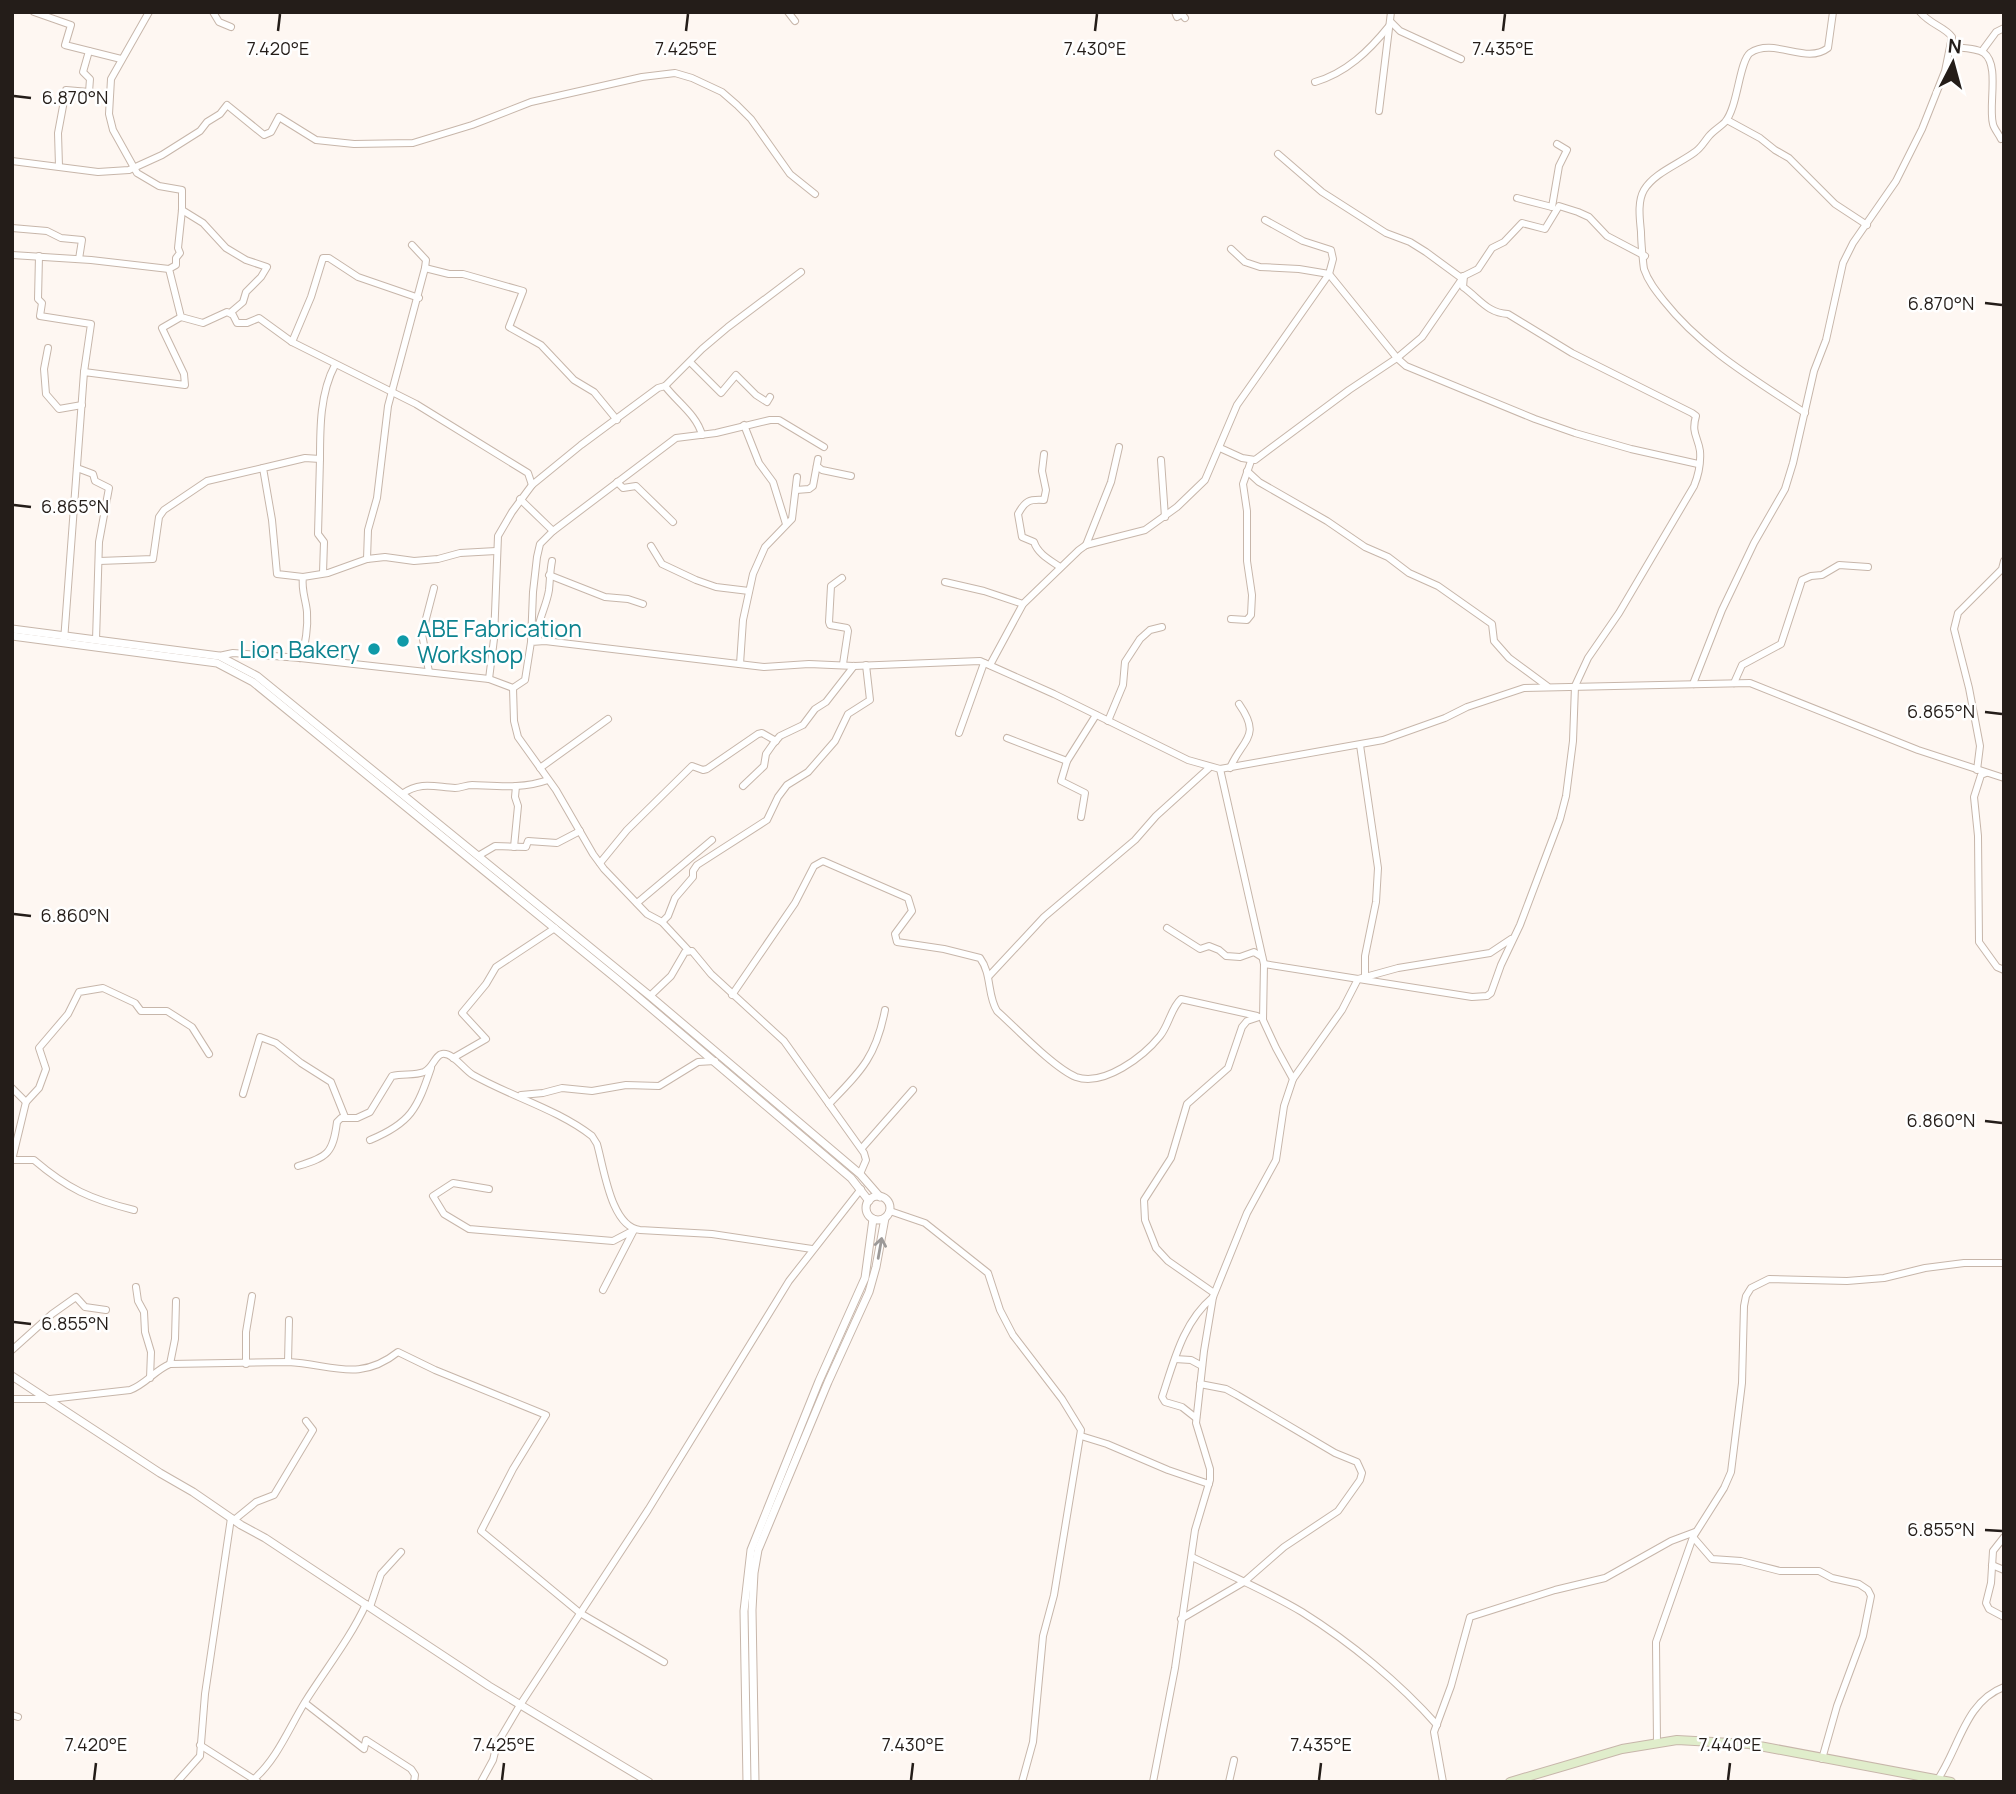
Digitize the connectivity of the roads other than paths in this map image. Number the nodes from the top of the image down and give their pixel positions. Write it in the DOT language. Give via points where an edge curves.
graph roads {
  1 [pos="34,12"];
  2 [pos="149,12"];
  3 [pos="213,12"];
  4 [pos="788,12"];
  5 [pos="1175,12"];
  6 [pos="1391,12"];
  7 [pos="1833,12"];
  8 [pos="1920,12"];
  9 [pos="1185,18"];
  10 [pos="795,21"];
  11 [pos="1391,24"];
  12 [pos="231,27"];
  13 [pos="2004,28"];
  14 [pos="1952,47"];
  15 [pos="89,51"];
  16 [pos="1982,51"];
  17 [pos="1461,59"];
  18 [pos="121,60"];
  19 [pos="1315,82"];
  20 [pos="1380,111"];
  21 [pos="1727,120"];
  22 [pos="2001,139"];
  23 [pos="1557,144"];
  24 [pos="1278,155"];
  25 [pos="12,161"];
  26 [pos="59,166"];
  27 [pos="136,167"];
  28 [pos="815,194"];
  29 [pos="1517,198"];
  30 [pos="1555,207"];
  31 [pos="183,210"];
  32 [pos="1265,219"];
  33 [pos="1867,225"];
  34 [pos="12,229"];
  35 [pos="412,246"];
  36 [pos="1231,249"];
  37 [pos="12,255"];
  38 [pos="39,256"];
  39 [pos="1645,256"];
  40 [pos="79,259"];
  41 [pos="425,268"];
  42 [pos="169,269"];
  43 [pos="801,272"];
  44 [pos="1329,274"];
  45 [pos="1464,276"];
  46 [pos="419,298"];
  47 [pos="230,313"];
  48 [pos="181,317"];
  49 [pos="292,342"];
  50 [pos="48,348"];
  51 [pos="1397,358"];
  52 [pos="690,362"];
  53 [pos="335,365"];
  54 [pos="84,373"];
  55 [pos="665,386"];
  56 [pos="394,393"];
  57 [pos="770,397"];
  58 [pos="82,405"];
  59 [pos="1805,413"];
  60 [pos="617,420"];
  61 [pos="744,425"];
  62 [pos="702,435"];
  63 [pos="824,447"];
  64 [pos="1119,447"];
  65 [pos="1220,448"];
  66 [pos="1045,454"];
  67 [pos="320,459"];
  68 [pos="1161,460"];
  69 [pos="1251,461"];
  70 [pos="1698,464"];
  71 [pos="77,468"];
  72 [pos="263,468"];
  73 [pos="1247,471"];
  74 [pos="851,476"];
  75 [pos="797,477"];
  76 [pos="617,482"];
  77 [pos="532,485"];
  78 [pos="796,490"];
  79 [pos="520,499"];
  80 [pos="1165,517"];
  81 [pos="673,522"];
  82 [pos="786,524"];
  83 [pos="553,531"];
  84 [pos="1086,545"];
  85 [pos="651,546"];
  86 [pos="496,551"];
  87 [pos="367,559"];
  88 [pos="99,561"];
  89 [pos="552,561"];
  90 [pos="2004,561"];
  91 [pos="1060,567"];
  92 [pos="1868,567"];
  93 [pos="323,573"];
  94 [pos="549,575"];
  95 [pos="303,577"];
  96 [pos="842,578"];
  97 [pos="945,582"];
  98 [pos="434,588"];
  99 [pos="749,591"];
  100 [pos="643,604"];
  101 [pos="1023,604"];
  102 [pos="1231,619"];
  103 [pos="1162,627"];
  104 [pos="12,629"];
  105 [pos="12,636"];
  106 [pos="64,639"];
  107 [pos="96,640"];
  108 [pos="535,641"];
  109 [pos="219,656"];
  110 [pos="300,658"];
  111 [pos="740,664"];
  112 [pos="843,664"];
  113 [pos="987,664"];
  114 [pos="866,665"];
  115 [pos="854,666"];
  116 [pos="429,672"];
  117 [pos="489,679"];
  118 [pos="1734,683"];
  119 [pos="1693,684"];
  120 [pos="1547,686"];
  121 [pos="1575,686"];
  122 [pos="513,688"];
  123 [pos="1239,704"];
  124 [pos="1096,715"];
  125 [pos="608,719"];
  126 [pos="1108,721"];
  127 [pos="959,733"];
  128 [pos="1007,738"];
  129 [pos="776,741"];
  130 [pos="1360,745"];
  131 [pos="1067,761"];
  132 [pos="540,768"];
  133 [pos="1209,768"];
  134 [pos="1230,768"];
  135 [pos="1220,769"];
  136 [pos="1977,770"];
  137 [pos="1986,773"];
  138 [pos="2004,778"];
  139 [pos="548,780"];
  140 [pos="516,786"];
  141 [pos="743,786"];
  142 [pos="402,794"];
  143 [pos="1080,817"];
  144 [pos="580,831"];
  145 [pos="712,840"];
  146 [pos="514,847"];
  147 [pos="478,856"];
  148 [pos="600,863"];
  149 [pos="637,903"];
  150 [pos="662,922"];
  151 [pos="555,928"];
  152 [pos="1167,928"];
  153 [pos="1515,936"];
  154 [pos="689,951"];
  155 [pos="1264,961"];
  156 [pos="2004,970"];
  157 [pos="989,976"];
  158 [pos="1362,978"];
  159 [pos="732,995"];
  160 [pos="650,996"];
  161 [pos="885,1010"];
  162 [pos="1260,1018"];
  163 [pos="209,1054"];
  164 [pos="453,1058"];
  165 [pos="717,1061"];
  166 [pos="431,1068"];
  167 [pos="1293,1079"];
  168 [pos="12,1088"];
  169 [pos="913,1090"];
  170 [pos="243,1094"];
  171 [pos="518,1095"];
  172 [pos="26,1102"];
  173 [pos="829,1104"];
  174 [pos="345,1117"];
  175 [pos="370,1140"];
  176 [pos="862,1148"];
  177 [pos="12,1160"];
  178 [pos="298,1166"];
  179 [pos="860,1174"];
  180 [pos="489,1189"];
  181 [pos="861,1189"];
  182 [pos="880,1197"];
  183 [pos="869,1201"];
  184 [pos="134,1210"];
  185 [pos="890,1211"];
  186 [pos="885,1218"];
  187 [pos="873,1219"];
  188 [pos="634,1230"];
  189 [pos="812,1249"];
  190 [pos="2004,1263"];
  191 [pos="136,1287"];
  192 [pos="603,1290"];
  193 [pos="1214,1295"];
  194 [pos="252,1296"];
  195 [pos="176,1301"];
  196 [pos="106,1310"];
  197 [pos="289,1320"];
  198 [pos="12,1350"];
  199 [pos="1175,1359"];
  200 [pos="288,1362"];
  201 [pos="170,1364"];
  202 [pos="246,1364"];
  203 [pos="1202,1366"];
  204 [pos="12,1376"];
  205 [pos="150,1378"];
  206 [pos="1199,1384"];
  207 [pos="12,1399"];
  208 [pos="50,1399"];
  209 [pos="1196,1418"];
  210 [pos="306,1421"];
  211 [pos="1081,1436"];
  212 [pos="1209,1484"];
  213 [pos="232,1519"];
  214 [pos="1694,1535"];
  215 [pos="2004,1537"];
  216 [pos="401,1552"];
  217 [pos="1192,1557"];
  218 [pos="1992,1565"];
  219 [pos="2004,1570"];
  220 [pos="1244,1582"];
  221 [pos="368,1606"];
  222 [pos="580,1613"];
  223 [pos="2004,1617"];
  224 [pos="1181,1619"];
  225 [pos="664,1662"];
  226 [pos="2004,1687"];
  227 [pos="305,1703"];
  228 [pos="520,1704"];
  229 [pos="1437,1725"];
  230 [pos="1657,1743"];
  231 [pos="200,1745"];
  232 [pos="1822,1759"];
  233 [pos="1234,1760"];
  234 [pos="1543,1777"];
  235 [pos="256,1780"];
  236 [pos="1937,1781"];
  237 [pos="177,1782"];
  238 [pos="414,1782"];
  239 [pos="481,1782"];
  240 [pos="649,1782"];
  241 [pos="747,1782"];
  242 [pos="755,1782"];
  243 [pos="1022,1782"];
  244 [pos="1153,1782"];
  245 [pos="1229,1782"];
  246 [pos="1443,1782"];
  247 [pos="1510,1782"];
  248 [pos="1951,1782"];
  1 -- 15 [label="street" via="71,25 65,45"];
  2 -- 18 [label="street"];
  3 -- 12 [label="street" via="219,22"];
  4 -- 10 [label="street"];
  5 -- 9 [label="street"];
  6 -- 11 [label="street"];
  7 -- 21 [label="street" via="1828,48 1819,54 1765,48 1751,53 1744,62"];
  8 -- 14 [label="street" via="1950,33"];
  11 -- 17 [label="street"];
  11 -- 19 [label="street" via="1370,49 1338,74"];
  11 -- 20 [label="street"];
  13 -- 16 [label="street"];
  14 -- 16 [label="street"];
  14 -- 33 [label="street" via="1922,129"];
  15 -- 18 [label="street"];
  15 -- 26 [label="street" via="83,72 90,79 89,92 66,90 58,133"];
  16 -- 22 [label="street" via="1993,66 1993,124"];
  18 -- 27 [label="street" via="110,79 109,114 119,143"];
  21 -- 33 [label="street" via="1789,158 1835,204"];
  21 -- 39 [label="street" via="1698,150 1644,191 1640,222"];
  23 -- 30 [label="street" via="1567,150 1559,166"];
  24 -- 45 [label="street" via="1322,192"];
  25 -- 26 [label="street"];
  26 -- 27 [label="street" via="98,172"];
  27 -- 28 [label="street" via="200,131 227,104 264,135 279,117 316,140 413,143 531,102 674,74 730,98 790,173"];
  27 -- 31 [label="street" via="137,173 159,186 182,190"];
  29 -- 30 [label="street"];
  30 -- 39 [label="street" via="1578,212 1607,236"];
  30 -- 45 [label="street" via="1545,229 1518,225 1492,248 1478,269"];
  31 -- 42 [label="street" via="180,253 176,265"];
  31 -- 47 [label="street" via="203,223 226,248 267,267"];
  32 -- 44 [label="street" via="1303,241 1331,250"];
  33 -- 59 [label="street" via="1843,263"];
  34 -- 40 [label="street" via="82,240"];
  35 -- 41 [label="street" via="426,260"];
  36 -- 44 [label="street" via="1245,262 1260,267"];
  37 -- 38 [label="street"];
  38 -- 40 [label="street"];
  38 -- 54 [label="street" via="40,316 91,324"];
  39 -- 59 [label="street" via="1651,285 1679,320 1722,358"];
  40 -- 42 [label="street"];
  41 -- 46 [label="street"];
  41 -- 60 [label="street" via="523,291 509,327 541,345 573,380 594,392"];
  42 -- 48 [label="street"];
  43 -- 52 [label="street"];
  44 -- 51 [label="street"];
  44 -- 65 [label="street" via="1245,391"];
  45 -- 51 [label="street" via="1422,337"];
  45 -- 70 [label="street" via="1463,287 1483,306 1508,314 1572,353 1696,416"];
  46 -- 49 [label="street" via="358,277 323,258"];
  46 -- 56 [label="street"];
  47 -- 48 [label="street" via="203,323"];
  47 -- 49 [label="street" via="237,323 259,318"];
  48 -- 54 [label="street" via="162,328 181,365 185,385"];
  49 -- 53 [label="street"];
  50 -- 58 [label="street" via="46,394 59,409"];
  51 -- 69 [label="street"];
  51 -- 70 [label="street" via="1406,366 1535,419"];
  52 -- 55 [label="street"];
  52 -- 57 [label="street" via="721,393 736,375 756,395 767,402"];
  53 -- 56 [label="street"];
  53 -- 67 [label="street" via="321,415"];
  54 -- 58 [label="street"];
  55 -- 60 [label="street"];
  55 -- 62 [label="street" via="691,414"];
  56 -- 77 [label="street" via="527,473"];
  56 -- 87 [label="street" via="388,406"];
  58 -- 71 [label="street"];
  59 -- 119 [label="street" via="1785,489 1722,610"];
  60 -- 77 [label="street"];
  61 -- 62 [label="street"];
  61 -- 63 [label="street" via="779,420"];
  61 -- 82 [label="street" via="773,482"];
  62 -- 76 [label="street" via="676,438"];
  64 -- 84 [label="street" via="1111,482"];
  65 -- 69 [label="street"];
  65 -- 80 [label="street" via="1205,481"];
  66 -- 91 [label="street" via="1044,500 1030,499 1018,514 1022,537 1034,542"];
  67 -- 72 [label="street"];
  67 -- 93 [label="street" via="318,534 324,542"];
  68 -- 80 [label="street"];
  69 -- 73 [label="street"];
  70 -- 121 [label="street" via="1694,486"];
  71 -- 88 [label="street" via="93,474 95,481 108,488"];
  71 -- 106 [label="street"];
  72 -- 88 [label="street" via="207,481 164,510 153,559"];
  72 -- 95 [label="street" via="277,574"];
  73 -- 102 [label="street" via="1243,484 1251,615 1247,620"];
  73 -- 120 [label="street" via="1471,608 1493,624 1494,642 1508,659"];
  74 -- 78 [label="street" via="822,470 817,463 813,486"];
  75 -- 78 [label="street"];
  76 -- 81 [label="street" via="623,488 636,486"];
  76 -- 83 [label="street"];
  77 -- 79 [label="street"];
  78 -- 82 [label="street" via="794,513"];
  79 -- 83 [label="street"];
  79 -- 86 [label="street" via="498,536"];
  80 -- 84 [label="street" via="1139,533"];
  82 -- 99 [label="street" via="759,557"];
  83 -- 108 [label="street" via="540,544 537,557"];
  84 -- 91 [label="street"];
  85 -- 99 [label="street" via="662,564 696,580"];
  86 -- 87 [label="street" via="414,561"];
  86 -- 117 [label="street"];
  87 -- 93 [label="street"];
  88 -- 107 [label="street"];
  89 -- 94 [label="street"];
  90 -- 136 [label="street" via="2002,569 1954,621 1980,746"];
  91 -- 101 [label="street"];
  92 -- 118 [label="street" via="1839,565 1802,580 1781,644 1742,665"];
  93 -- 95 [label="street"];
  94 -- 100 [label="street" via="605,597"];
  94 -- 108 [label="street" via="549,592"];
  95 -- 110 [label="street" via="306,645"];
  96 -- 112 [label="street" via="831,586 829,622 848,631"];
  97 -- 101 [label="street"];
  98 -- 116 [label="street" via="422,634"];
  99 -- 111 [label="street"];
  101 -- 113 [label="street"];
  103 -- 126 [label="street" via="1150,629 1125,662 1123,685"];
  104 -- 106 [label="street"];
  105 -- 106 [label="street"];
  106 -- 107 [label="street"];
  106 -- 151 [label="street" via="217,663 253,682"];
  107 -- 109 [label="street"];
  108 -- 111 [label="street"];
  108 -- 122 [label="street" via="525,680"];
  109 -- 110 [label="street"];
  109 -- 142 [label="street" via="257,676"];
  110 -- 116 [label="street"];
  111 -- 112 [label="street"];
  112 -- 115 [label="street"];
  113 -- 114 [label="street"];
  113 -- 124 [label="street"];
  113 -- 127 [label="street"];
  114 -- 115 [label="street"];
  114 -- 150 [label="street" via="870,700 848,714 835,741 808,772 787,786 767,820 697,865"];
  115 -- 129 [label="street" via="803,725"];
  116 -- 117 [label="street"];
  117 -- 122 [label="street"];
  118 -- 119 [label="street"];
  118 -- 136 [label="street" via="1751,683"];
  119 -- 121 [label="street"];
  120 -- 121 [label="street"];
  120 -- 130 [label="street" via="1511,691"];
  121 -- 153 [label="street" via="1566,796"];
  122 -- 132 [label="street" via="518,737"];
  123 -- 134 [label="street" via="1251,729"];
  124 -- 126 [label="street"];
  124 -- 131 [label="street"];
  125 -- 132 [label="street"];
  126 -- 133 [label="street"];
  128 -- 131 [label="street"];
  129 -- 141 [label="street" via="764,766"];
  129 -- 148 [label="street" via="758,734 707,769 692,766"];
  130 -- 134 [label="street"];
  130 -- 158 [label="street" via="1378,868"];
  131 -- 143 [label="street" via="1062,783 1086,796"];
  132 -- 139 [label="street"];
  133 -- 135 [label="street"];
  133 -- 157 [label="street" via="1044,917"];
  134 -- 135 [label="street"];
  135 -- 155 [label="street"];
  136 -- 137 [label="street"];
  137 -- 138 [label="street"];
  137 -- 156 [label="street" via="1981,775 1974,797 1979,942"];
  139 -- 140 [label="street"];
  139 -- 144 [label="street"];
  140 -- 142 [label="street" via="439,785 410,788"];
  140 -- 146 [label="street"];
  142 -- 147 [label="street"];
  144 -- 146 [label="street" via="557,843 528,841 526,847"];
  144 -- 148 [label="street"];
  145 -- 149 [label="street"];
  146 -- 147 [label="street" via="495,846"];
  147 -- 160 [label="street"];
  148 -- 149 [label="street"];
  149 -- 150 [label="street"];
  150 -- 154 [label="street"];
  151 -- 164 [label="street" via="496,967 462,1013 486,1040"];
  151 -- 165 [label="street"];
  152 -- 155 [label="street" via="1200,950 1209,946 1226,956 1240,957 1256,952"];
  153 -- 158 [label="street" via="1490,953"];
  153 -- 158 [label="street" via="1487,996"];
  154 -- 159 [label="street"];
  154 -- 160 [label="street"];
  155 -- 158 [label="street"];
  155 -- 162 [label="street"];
  157 -- 159 [label="street" via="975,956 897,942 895,934 912,911 908,898 823,860 814,866"];
  157 -- 162 [label="street" via="997,1011 1061,1068 1079,1078 1096,1078 1137,1058 1159,1037 1181,999"];
  158 -- 167 [label="street"];
  159 -- 173 [label="street" via="784,1041"];
  160 -- 179 [label="street"];
  161 -- 173 [label="street" via="867,1062"];
  162 -- 167 [label="street"];
  162 -- 193 [label="street" via="1242,1027 1227,1068 1186,1104 1170,1161 1144,1200 1144,1220 1156,1248"];
  163 -- 172 [label="street" via="192,1027 167,1011 141,1011 135,1003 103,988 79,992 68,1014 39,1048 46,1069 39,1088"];
  164 -- 166 [label="street" via="442,1054"];
  164 -- 171 [label="street" via="470,1074"];
  165 -- 171 [label="street" via="698,1062 659,1086 592,1091 562,1088"];
  165 -- 181 [label="street"];
  166 -- 174 [label="street" via="393,1076 370,1112"];
  166 -- 175 [label="street" via="421,1099 410,1115 392,1131"];
  167 -- 193 [label="street" via="1276,1160 1247,1213"];
  168 -- 172 [label="street"];
  169 -- 176 [label="street"];
  170 -- 174 [label="street" via="260,1037 331,1082"];
  171 -- 188 [label="street" via="592,1136 616,1210"];
  172 -- 177 [label="street"];
  173 -- 176 [label="street"];
  174 -- 178 [label="street" via="337,1122 328,1153"];
  176 -- 179 [label="street" via="866,1160"];
  177 -- 184 [label="street" via="34,1160 83,1195"];
  179 -- 182 [label="street"];
  180 -- 188 [label="street" via="453,1183 433,1196 444,1214 469,1229 612,1241"];
  181 -- 183 [label="street"];
  181 -- 189 [label="street"];
  182 -- 183 [label="street"];
  182 -- 185 [label="street" via="888,1202"];
  183 -- 187 [label="street" via="867,1212"];
  185 -- 186 [label="street"];
  185 -- 211 [label="street" via="925,1223 988,1273 1013,1335 1077,1420"];
  186 -- 187 [label="street"];
  242 -- 186 [label="street, one-way" via="752,1611 758,1550 869,1292"];
  187 -- 241 [label="street" via="865,1278 751,1550 744,1611"];
  188 -- 189 [label="street" via="712,1234"];
  188 -- 192 [label="street"];
  189 -- 222 [label="street"];
  190 -- 214 [label="street" via="1964,1262 1847,1281 1769,1279 1751,1288 1744,1306 1742,1383 1731,1472"];
  191 -- 205 [label="street" via="151,1352"];
  193 -- 199 [label="street" via="1185,1333"];
  193 -- 203 [label="street"];
  194 -- 202 [label="street"];
  195 -- 201 [label="street"];
  196 -- 198 [label="street" via="85,1307 76,1297"];
  197 -- 200 [label="street"];
  199 -- 203 [label="street"];
  199 -- 209 [label="street" via="1163,1401"];
  200 -- 202 [label="street"];
  200 -- 222 [label="street" via="359,1370 398,1352 545,1415 481,1531"];
  201 -- 202 [label="street"];
  201 -- 205 [label="street"];
  203 -- 206 [label="street"];
  204 -- 208 [label="street"];
  205 -- 208 [label="street" via="130,1390"];
  206 -- 209 [label="street"];
  206 -- 220 [label="street" via="1237,1395 1361,1466 1360,1480 1338,1511 1284,1547"];
  207 -- 208 [label="street"];
  208 -- 213 [label="street"];
  209 -- 212 [label="street" via="1210,1469"];
  210 -- 213 [label="street" via="313,1430 274,1495"];
  211 -- 212 [label="street"];
  211 -- 243 [label="street" via="1043,1636 1032,1746"];
  212 -- 217 [label="street"];
  213 -- 221 [label="street"];
  213 -- 231 [label="street"];
  214 -- 229 [label="street" via="1671,1541 1605,1578 1470,1617"];
  214 -- 230 [label="street" via="1657,1642"];
  214 -- 232 [label="street" via="1712,1559 1780,1571 1819,1571 1868,1590 1871,1596 1863,1636"];
  215 -- 218 [label="street" via="1994,1547"];
  216 -- 221 [label="street" via="381,1574"];
  217 -- 220 [label="street"];
  217 -- 224 [label="street"];
  218 -- 219 [label="street"];
  218 -- 223 [label="street" via="1986,1603"];
  220 -- 224 [label="street"];
  220 -- 229 [label="street" via="1341,1639"];
  221 -- 227 [label="street"];
  221 -- 228 [label="street"];
  222 -- 225 [label="street"];
  222 -- 228 [label="street"];
  224 -- 244 [label="street"];
  226 -- 236 [label="street" via="1973,1711"];
  227 -- 235 [label="street"];
  227 -- 238 [label="street" via="363,1749 366,1740 411,1769"];
  228 -- 239 [label="street"];
  228 -- 240 [label="street"];
  229 -- 246 [label="street" via="1434,1739"];
  230 -- 232 [label="main road" via="1733,1742"];
  230 -- 234 [label="main road" via="1589,1757"];
  231 -- 235 [label="street"];
  231 -- 237 [label="street" via="200,1756"];
  232 -- 236 [label="main road"];
  233 -- 245 [label="street"];
  234 -- 247 [label="main road"];
  236 -- 248 [label="main road"];
}
